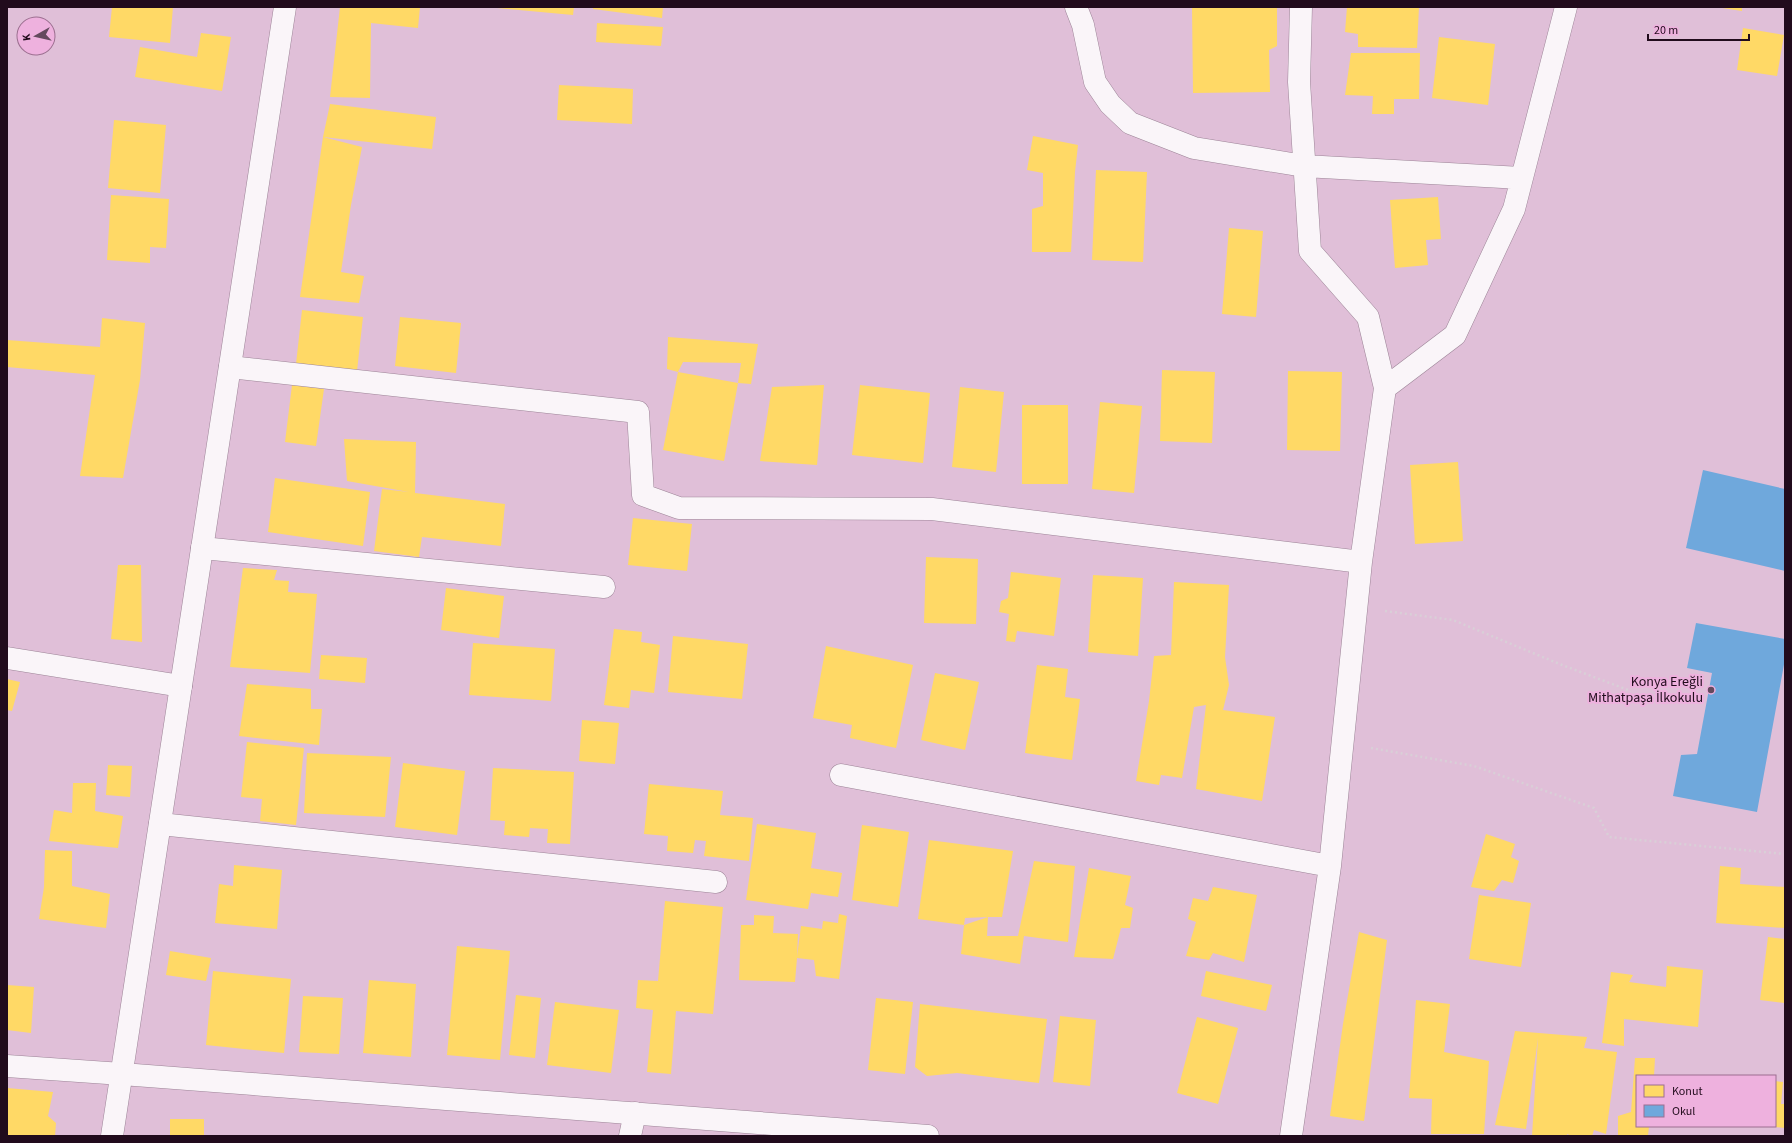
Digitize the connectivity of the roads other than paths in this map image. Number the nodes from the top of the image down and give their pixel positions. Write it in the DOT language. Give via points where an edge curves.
graph roads {
  1 [pos="285,7"];
  2 [pos="1076,7"];
  3 [pos="1301,7"];
  4 [pos="1566,7"];
  5 [pos="1304,166"];
  6 [pos="1522,178"];
  7 [pos="230,367"];
  8 [pos="1385,388"];
  9 [pos="202,548"];
  10 [pos="1361,562"];
  11 [pos="604,587"];
  12 [pos="7,658"];
  13 [pos="181,686"];
  14 [pos="841,775"];
  15 [pos="160,824"];
  16 [pos="1330,866"];
  17 [pos="716,882"];
  18 [pos="7,1066"];
  19 [pos="122,1074"];
  20 [pos="636,1114"];
  21 [pos="112,1136"];
  22 [pos="630,1136"];
  23 [pos="928,1136"];
  24 [pos="1291,1136"];
  1 -- 7 [label="street"];
  2 -- 5 [label="street" via="1083,25 1095,82 1110,104 1130,123 1194,148"];
  3 -- 5 [label="street" via="1298,82"];
  4 -- 6 [label="street"];
  5 -- 6 [label="street"];
  5 -- 8 [label="street" via="1310,251 1368,317"];
  6 -- 8 [label="street" via="1514,209 1455,335"];
  7 -- 9 [label="street"];
  7 -- 10 [label="street" via="638,412 643,495 679,508 932,509"];
  8 -- 10 [label="street"];
  9 -- 11 [label="street"];
  9 -- 13 [label="street"];
  10 -- 16 [label="street"];
  12 -- 13 [label="street"];
  13 -- 15 [label="street"];
  14 -- 16 [label="street"];
  15 -- 17 [label="street"];
  15 -- 19 [label="street"];
  16 -- 24 [label="street"];
  18 -- 19 [label="street"];
  19 -- 20 [label="street"];
  19 -- 21 [label="street"];
  20 -- 22 [label="street"];
  20 -- 23 [label="street"];
}
